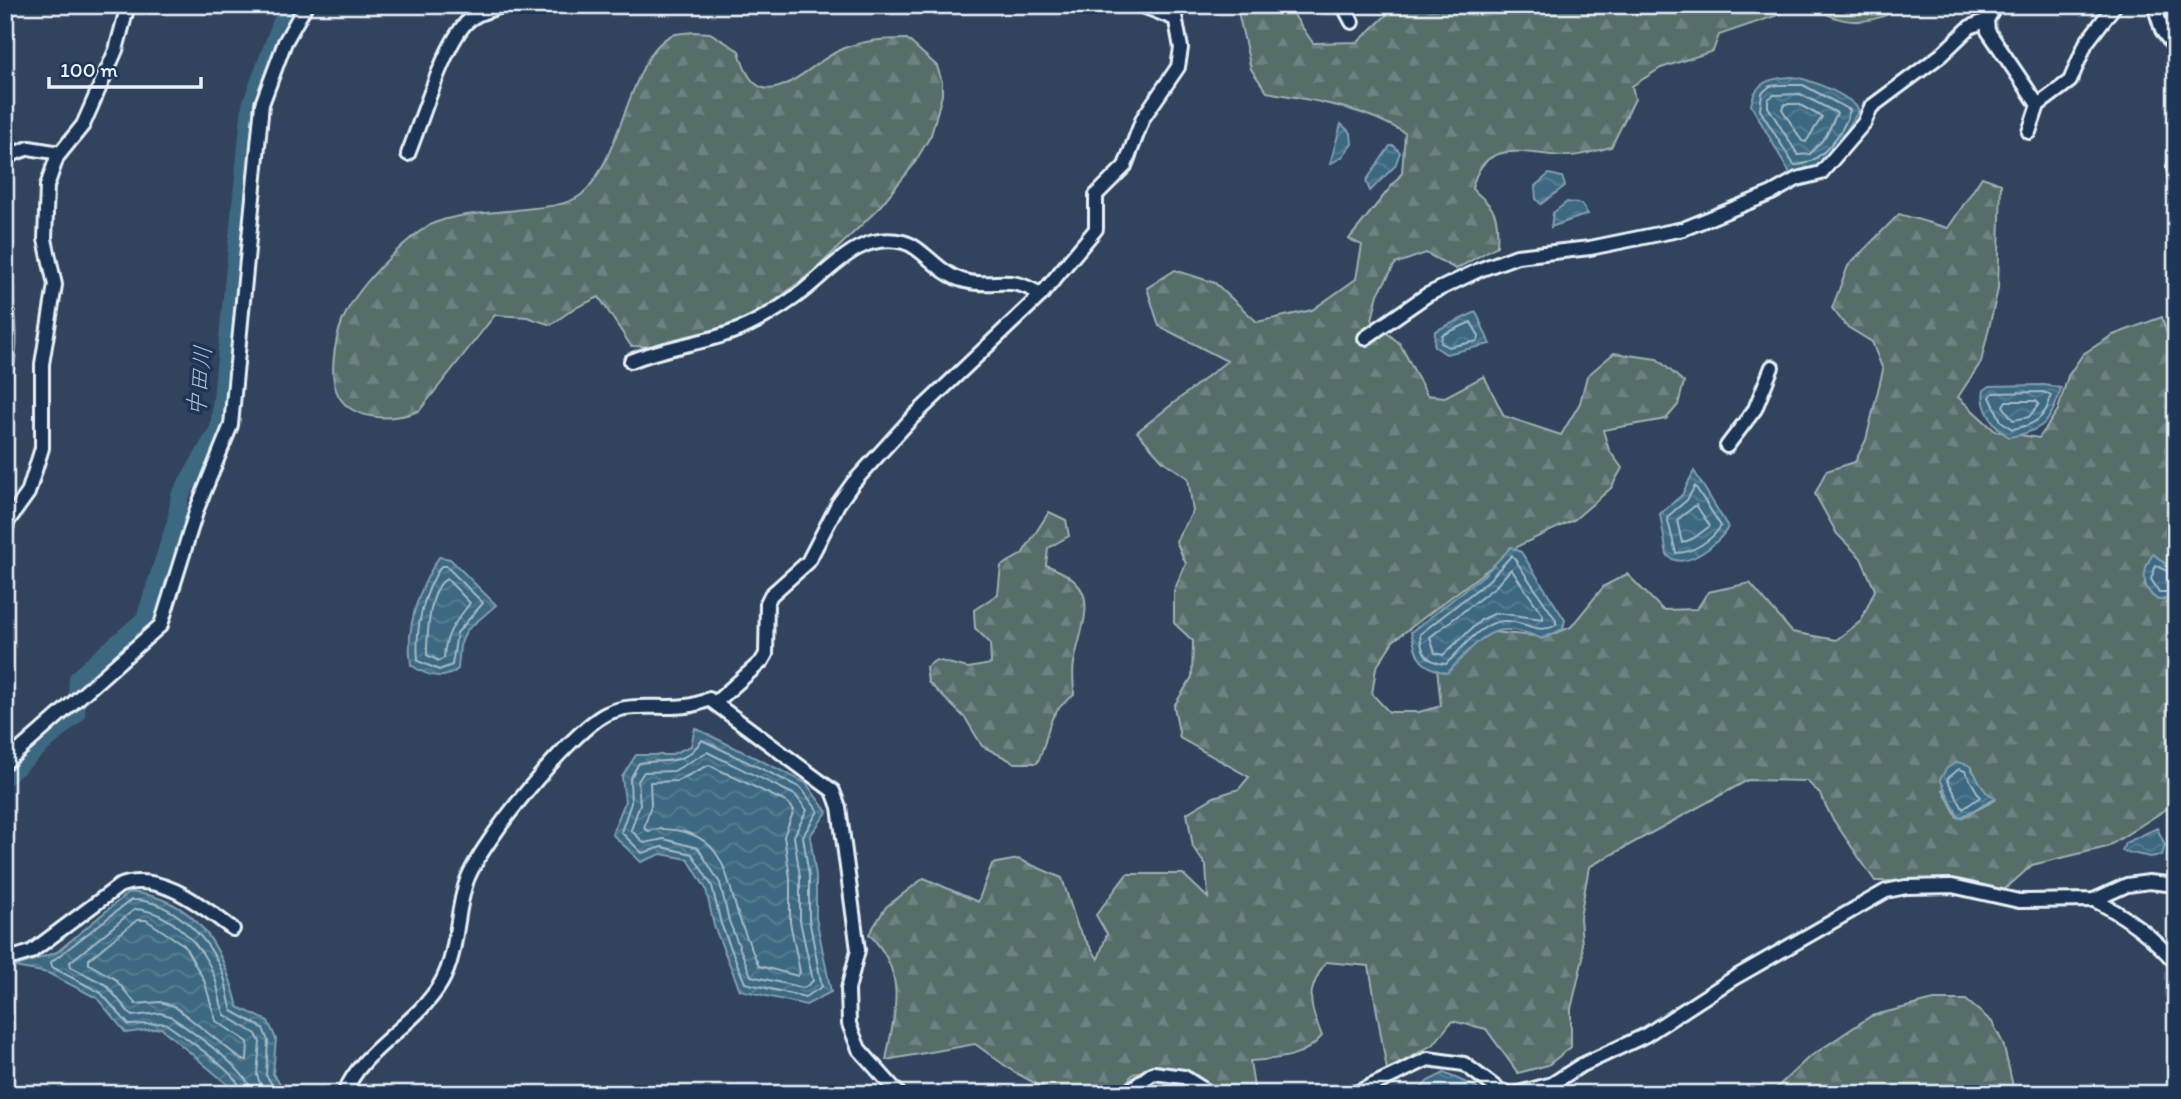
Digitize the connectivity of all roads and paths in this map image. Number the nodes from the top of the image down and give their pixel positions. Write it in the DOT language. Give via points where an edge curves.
graph roads {
  1 [pos="128,5"];
  2 [pos="306,5"];
  3 [pos="504,5"];
  4 [pos="1140,5"];
  5 [pos="1343,5"];
  6 [pos="1996,5"];
  7 [pos="2115,5"];
  8 [pos="2154,5"];
  9 [pos="1173,12"];
  10 [pos="1987,20"];
  11 [pos="1352,22"];
  12 [pos="2176,50"];
  13 [pos="2038,105"];
  14 [pos="2029,132"];
  15 [pos="60,153"];
  16 [pos="408,154"];
  17 [pos="5,158"];
  18 [pos="2174,167"];
  19 [pos="2176,181"];
  20 [pos="1041,295"];
  21 [pos="1365,338"];
  22 [pos="631,361"];
  23 [pos="1772,366"];
  24 [pos="1727,446"];
  25 [pos="5,532"];
  26 [pos="716,702"];
  27 [pos="5,762"];
  28 [pos="2176,885"];
  29 [pos="2094,900"];
  30 [pos="233,929"];
  31 [pos="5,960"];
  32 [pos="2176,963"];
  33 [pos="1209,1093"];
  34 [pos="344,1094"];
  35 [pos="899,1094"];
  36 [pos="1125,1094"];
  37 [pos="1354,1094"];
  38 [pos="1512,1094"];
  1 -- 15 [label="street" via="116,50 83,125"];
  2 -- 27 [label="street" via="285,42 262,104 231,425 197,509 160,627"];
  3 -- 16 [label="street" via="465,23"];
  4 -- 9 [label="street"];
  5 -- 11 [label="street"];
  6 -- 10 [label="street"];
  7 -- 13 [label="street" via="2086,43 2070,82"];
  8 -- 12 [label="street" via="2162,30"];
  9 -- 20 [label="street" via="1180,39 1178,67 1143,118 1125,166 1096,195 1096,229"];
  10 -- 13 [label="street" via="1988,31"];
  10 -- 21 [label="street" via="1970,27 1941,55 1871,107 1864,123 1821,173 1682,229 1591,248 1517,257 1479,270 1427,295"];
  13 -- 14 [label="street"];
  15 -- 17 [label="street" via="29,148"];
  15 -- 25 [label="street" via="45,198 45,239 55,285 42,364 42,448 28,493"];
  18 -- 19 [label="street"];
  20 -- 22 [label="street" via="1014,281 972,283 953,278 904,242 877,241 836,261 804,291 755,322 716,340"];
  20 -- 26 [label="street" via="912,419 853,483 808,562 771,595 762,662"];
  23 -- 24 [label="street" via="1755,409"];
  26 -- 34 [label="street" via="645,706 607,714 562,751 502,825 468,878 455,945 441,982 416,1016 358,1069"];
  26 -- 35 [label="street" via="833,790 858,950 848,989 849,1024 859,1049"];
  28 -- 29 [label="street" via="2127,885"];
  29 -- 32 [label="street" via="2159,944"];
  29 -- 38 [label="street" via="2019,901 1952,887 1886,891 1722,985 1646,1035 1552,1084"];
  30 -- 31 [label="street" via="164,885 131,881 31,952"];
  33 -- 36 [label="street" via="1184,1077 1153,1073"];
  37 -- 38 [label="street" via="1428,1059 1464,1064"];
}
